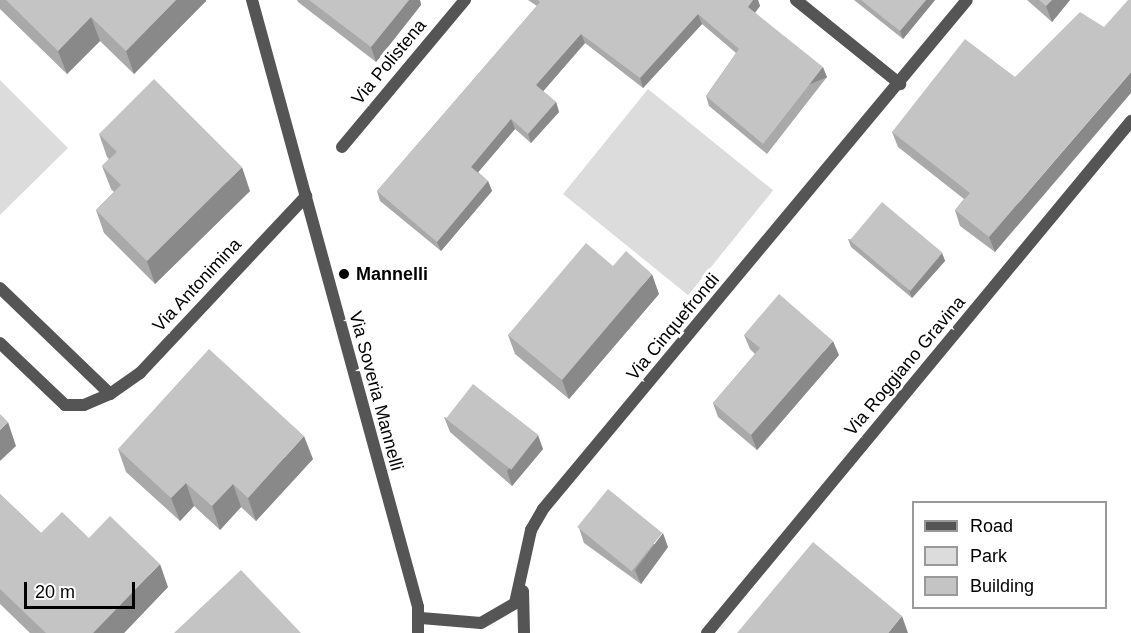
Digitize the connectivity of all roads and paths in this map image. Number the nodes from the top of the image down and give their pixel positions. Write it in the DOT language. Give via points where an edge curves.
graph roads {
  1 [pos="252,0"];
  2 [pos="465,0"];
  3 [pos="796,0"];
  4 [pos="967,0"];
  5 [pos="900,84"];
  6 [pos="1131,121"];
  7 [pos="342,147"];
  8 [pos="306,196"];
  9 [pos="0,288"];
  10 [pos="0,343"];
  11 [pos="110,394"];
  12 [pos="523,586"];
  13 [pos="421,618"];
  14 [pos="418,633"];
  15 [pos="524,633"];
  16 [pos="707,633"];
  1 -- 8 [label="street, Via Soveria Mannelli"];
  2 -- 7 [label="street, Via Polistena"];
  3 -- 5 [label="street"];
  4 -- 5 [label="street, Via Cinquefrondi"];
  5 -- 12 [label="street, Via Cinquefrondi" via="543,509 529,538"];
  6 -- 16 [label="street, Via Roggiano Gravina"];
  8 -- 11 [label="street, Via Antonimina" via="140,373"];
  8 -- 13 [label="street, Via Soveria Mannelli"];
  9 -- 11 [label="street"];
  10 -- 11 [label="street, Via Antonimina" via="65,405 84,405"];
  12 -- 13 [label="street, Via Cinquefrondi" via="509,608 481,623"];
  12 -- 15 [label="street"];
  13 -- 14 [label="street"];
}
